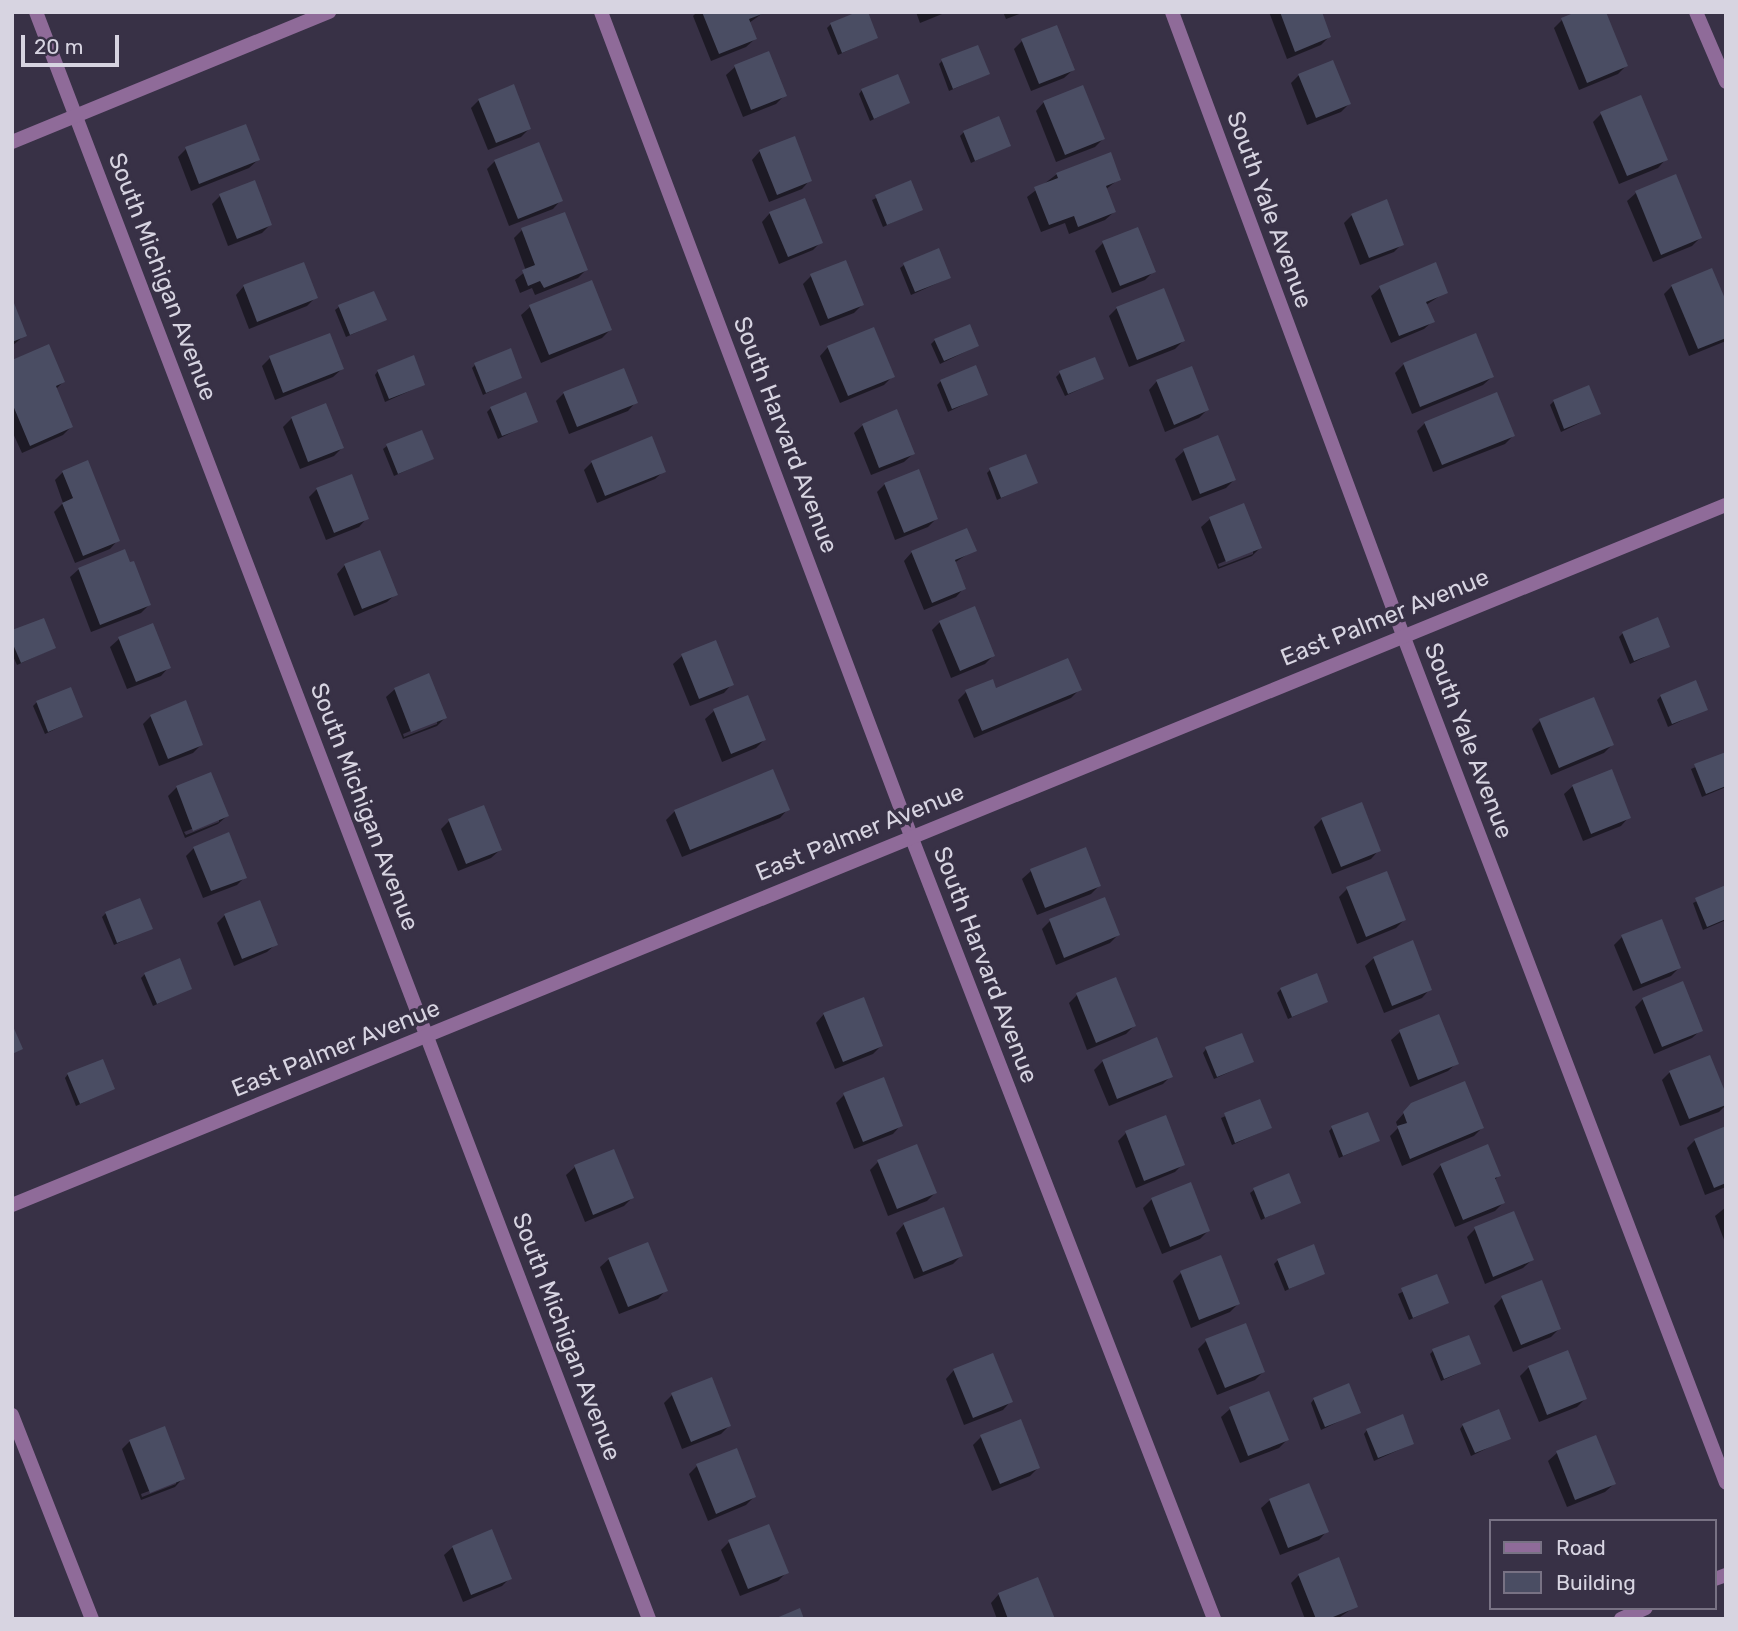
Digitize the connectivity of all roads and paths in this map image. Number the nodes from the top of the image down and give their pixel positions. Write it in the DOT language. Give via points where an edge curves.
graph roads {
  1 [pos="36,12"];
  2 [pos="329,12"];
  3 [pos="601,12"];
  4 [pos="1172,12"];
  5 [pos="1696,12"];
  6 [pos="1726,82"];
  7 [pos="76,116"];
  8 [pos="12,142"];
  9 [pos="1726,505"];
  10 [pos="1403,635"];
  11 [pos="911,836"];
  12 [pos="427,1037"];
  13 [pos="12,1205"];
  14 [pos="12,1415"];
  15 [pos="1726,1483"];
  16 [pos="1641,1610"];
  17 [pos="92,1619"];
  18 [pos="649,1619"];
  19 [pos="1214,1619"];
  20 [pos="1621,1619"];
  1 -- 7 [label="street, South Michigan Avenue"];
  2 -- 7 [label="street"];
  3 -- 11 [label="street, South Harvard Avenue"];
  4 -- 10 [label="street, South Yale Avenue"];
  5 -- 6 [label="street"];
  7 -- 8 [label="street"];
  7 -- 12 [label="street, South Michigan Avenue"];
  9 -- 10 [label="street, East Palmer Avenue"];
  10 -- 11 [label="street, East Palmer Avenue"];
  10 -- 15 [label="street, South Yale Avenue"];
  11 -- 12 [label="street, East Palmer Avenue"];
  11 -- 19 [label="street, South Harvard Avenue"];
  12 -- 13 [label="street, East Palmer Avenue"];
  12 -- 18 [label="street, South Michigan Avenue"];
  14 -- 17 [label="street"];
  16 -- 20 [label="street"];
}
